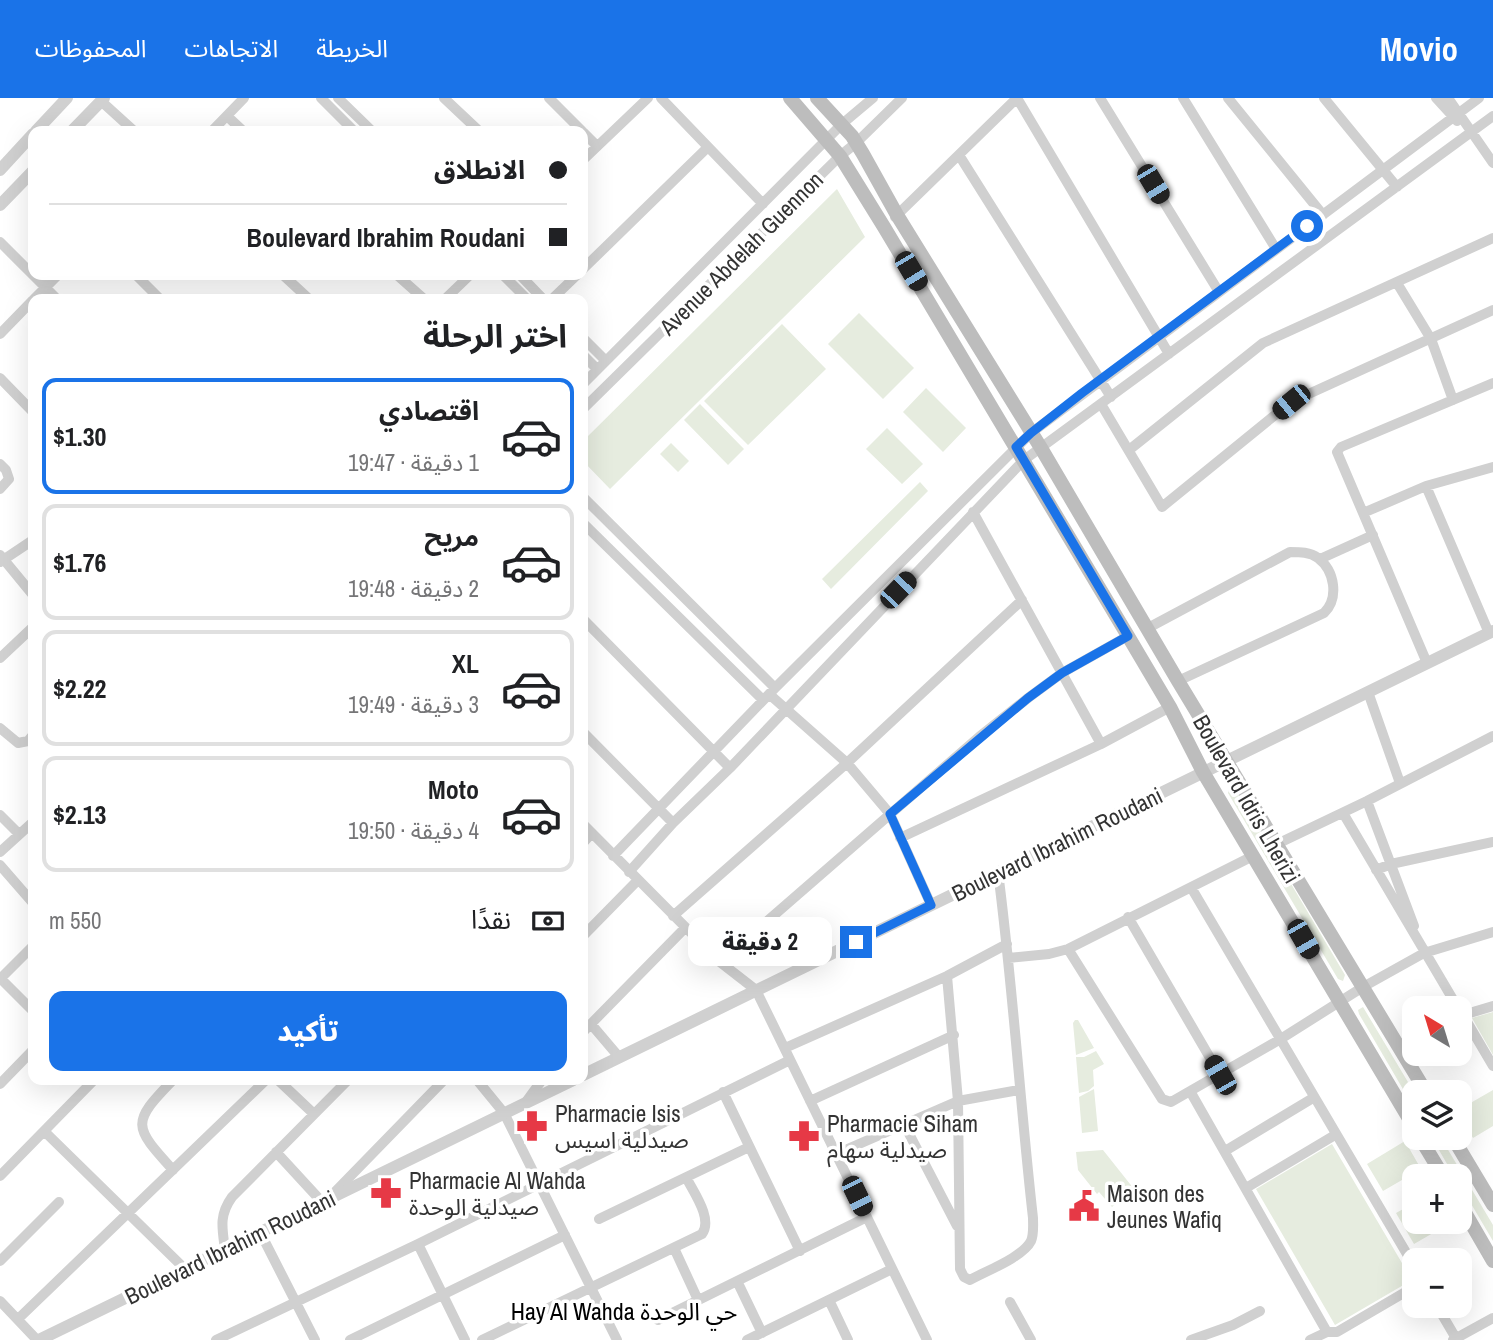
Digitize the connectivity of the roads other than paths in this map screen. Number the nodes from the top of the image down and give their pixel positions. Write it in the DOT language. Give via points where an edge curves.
graph roads {
  1 [pos="67,98"];
  2 [pos="244,98"];
  3 [pos="321,98"];
  4 [pos="338,98"];
  5 [pos="444,98"];
  6 [pos="549,98"];
  7 [pos="648,98"];
  8 [pos="661,98"];
  9 [pos="790,98"];
  10 [pos="817,98"];
  11 [pos="873,98"];
  12 [pos="902,98"];
  13 [pos="1017,98"];
  14 [pos="1100,98"];
  15 [pos="1183,98"];
  16 [pos="1228,98"];
  17 [pos="1324,98"];
  18 [pos="1436,98"];
  19 [pos="1448,98"];
  20 [pos="1479,98"];
  21 [pos="102,99"];
  22 [pos="1456,115"];
  23 [pos="227,116"];
  24 [pos="1493,116"];
  25 [pos="842,124"];
  26 [pos="41,126"];
  27 [pos="77,126"];
  28 [pos="129,126"];
  29 [pos="217,126"];
  30 [pos="238,126"];
  31 [pos="350,126"];
  32 [pos="367,126"];
  33 [pos="474,126"];
  34 [pos="576,126"];
  35 [pos="1470,133"];
  36 [pos="588,138"];
  37 [pos="28,140"];
  38 [pos="827,140"];
  39 [pos="856,143"];
  40 [pos="597,146"];
  41 [pos="708,147"];
  42 [pos="588,155"];
  43 [pos="959,155"];
  44 [pos="840,156"];
  45 [pos="1493,163"];
  46 [pos="0,170"];
  47 [pos="1383,170"];
  48 [pos="28,175"];
  49 [pos="1397,187"];
  50 [pos="763,204"];
  51 [pos="0,205"];
  52 [pos="897,215"];
  53 [pos="1323,215"];
  54 [pos="884,228"];
  55 [pos="1493,238"];
  56 [pos="0,242"];
  57 [pos="1276,249"];
  58 [pos="588,264"];
  59 [pos="28,270"];
  60 [pos="38,280"];
  61 [pos="53,280"];
  62 [pos="141,280"];
  63 [pos="288,280"];
  64 [pos="403,280"];
  65 [pos="465,280"];
  66 [pos="508,280"];
  67 [pos="525,280"];
  68 [pos="572,280"];
  69 [pos="1397,283"];
  70 [pos="45,287"];
  71 [pos="1219,292"];
  72 [pos="39,294"];
  73 [pos="52,294"];
  74 [pos="155,294"];
  75 [pos="304,294"];
  76 [pos="418,294"];
  77 [pos="450,294"];
  78 [pos="522,294"];
  79 [pos="538,294"];
  80 [pos="557,294"];
  81 [pos="28,306"];
  82 [pos="1493,310"];
  83 [pos="0,334"];
  84 [pos="1159,337"];
  85 [pos="1431,339"];
  86 [pos="588,343"];
  87 [pos="1169,354"];
  88 [pos="588,360"];
  89 [pos="606,360"];
  90 [pos="597,369"];
  91 [pos="588,379"];
  92 [pos="1100,380"];
  93 [pos="1493,383"];
  94 [pos="2,385"];
  95 [pos="1111,397"];
  96 [pos="1453,400"];
  97 [pos="1101,404"];
  98 [pos="588,405"];
  99 [pos="28,407"];
  100 [pos="1031,433"];
  101 [pos="1041,448"];
  102 [pos="1129,450"];
  103 [pos="1020,453"];
  104 [pos="0,464"];
  105 [pos="1493,468"];
  106 [pos="1426,486"];
  107 [pos="0,489"];
  108 [pos="588,502"];
  109 [pos="973,512"];
  110 [pos="1363,513"];
  111 [pos="588,528"];
  112 [pos="1373,535"];
  113 [pos="28,543"];
  114 [pos="1,559"];
  115 [pos="1320,559"];
  116 [pos="28,589"];
  117 [pos="1022,600"];
  118 [pos="588,624"];
  119 [pos="1148,628"];
  120 [pos="28,632"];
  121 [pos="1491,632"];
  122 [pos="1128,636"];
  123 [pos="0,658"];
  124 [pos="1427,663"];
  125 [pos="1062,673"];
  126 [pos="1178,681"];
  127 [pos="1368,692"];
  128 [pos="769,694"];
  129 [pos="1170,707"];
  130 [pos="785,708"];
  131 [pos="0,728"];
  132 [pos="1493,736"];
  133 [pos="588,737"];
  134 [pos="28,740"];
  135 [pos="1101,744"];
  136 [pos="713,752"];
  137 [pos="1226,761"];
  138 [pos="847,763"];
  139 [pos="730,768"];
  140 [pos="1203,772"];
  141 [pos="1400,783"];
  142 [pos="1367,801"];
  143 [pos="658,808"];
  144 [pos="1343,813"];
  145 [pos="890,814"];
  146 [pos="0,815"];
  147 [pos="673,823"];
  148 [pos="28,826"];
  149 [pos="588,829"];
  150 [pos="592,833"];
  151 [pos="19,834"];
  152 [pos="588,837"];
  153 [pos="900,838"];
  154 [pos="1493,842"];
  155 [pos="1278,844"];
  156 [pos="0,852"];
  157 [pos="613,856"];
  158 [pos="1253,856"];
  159 [pos="1391,864"];
  160 [pos="0,865"];
  161 [pos="1376,870"];
  162 [pos="629,872"];
  163 [pos="998,872"];
  164 [pos="638,881"];
  165 [pos="1192,889"];
  166 [pos="28,897"];
  167 [pos="931,905"];
  168 [pos="673,916"];
  169 [pos="1128,917"];
  170 [pos="685,928"];
  171 [pos="588,931"];
  172 [pos="1493,932"];
  173 [pos="1007,944"];
  174 [pos="1068,949"];
  175 [pos="28,951"];
  176 [pos="1424,953"];
  177 [pos="1009,958"];
  178 [pos="720,962"];
  179 [pos="947,976"];
  180 [pos="0,979"];
  181 [pos="1363,987"];
  182 [pos="756,990"];
  183 [pos="1451,996"];
  184 [pos="1340,1002"];
  185 [pos="28,1006"];
  186 [pos="1493,1006"];
  187 [pos="1472,1009"];
  188 [pos="591,1024"];
  189 [pos="588,1027"];
  190 [pos="1472,1031"];
  191 [pos="954,1035"];
  192 [pos="1279,1040"];
  193 [pos="785,1048"];
  194 [pos="28,1055"];
  195 [pos="620,1057"];
  196 [pos="790,1060"];
  197 [pos="1493,1066"];
  198 [pos="588,1073"];
  199 [pos="1220,1075"];
  200 [pos="1419,1080"];
  201 [pos="0,1084"];
  202 [pos="89,1085"];
  203 [pos="168,1085"];
  204 [pos="261,1085"];
  205 [pos="283,1085"];
  206 [pos="343,1085"];
  207 [pos="439,1085"];
  208 [pos="481,1085"];
  209 [pos="538,1085"];
  210 [pos="563,1085"];
  211 [pos="1019,1090"];
  212 [pos="1190,1091"];
  213 [pos="723,1092"];
  214 [pos="1313,1098"];
  215 [pos="810,1101"];
  216 [pos="958,1101"];
  217 [pos="525,1103"];
  218 [pos="1402,1107"];
  219 [pos="504,1113"];
  220 [pos="314,1114"];
  221 [pos="904,1124"];
  222 [pos="44,1131"];
  223 [pos="1335,1135"];
  224 [pos="749,1147"];
  225 [pos="1460,1150"];
  226 [pos="1225,1151"];
  227 [pos="276,1152"];
  228 [pos="836,1154"];
  229 [pos="173,1170"];
  230 [pos="0,1176"];
  231 [pos="687,1179"];
  232 [pos="540,1184"];
  233 [pos="1246,1188"];
  234 [pos="326,1200"];
  235 [pos="60,1202"];
  236 [pos="1493,1205"];
  237 [pos="129,1214"];
  238 [pos="867,1217"];
  239 [pos="599,1219"];
  240 [pos="1472,1225"];
  241 [pos="959,1230"];
  242 [pos="260,1232"];
  243 [pos="565,1234"];
  244 [pos="418,1244"];
  245 [pos="674,1248"];
  246 [pos="1403,1248"];
  247 [pos="225,1249"];
  248 [pos="800,1251"];
  249 [pos="0,1261"];
  250 [pos="1493,1261"];
  251 [pos="185,1269"];
  252 [pos="892,1269"];
  253 [pos="737,1281"];
  254 [pos="591,1287"];
  255 [pos="1402,1294"];
  256 [pos="442,1295"];
  257 [pos="698,1300"];
  258 [pos="829,1300"];
  259 [pos="0,1301"];
  260 [pos="296,1302"];
  261 [pos="1010,1302"];
  262 [pos="1259,1311"];
  263 [pos="1444,1318"];
  264 [pos="1493,1318"];
  265 [pos="18,1320"];
  266 [pos="658,1320"];
  267 [pos="1327,1332"];
  268 [pos="762,1333"];
  269 [pos="233,1337"];
  270 [pos="1456,1339"];
  271 [pos="38,1340"];
  272 [pos="216,1340"];
  273 [pos="315,1340"];
  274 [pos="350,1340"];
  275 [pos="465,1340"];
  276 [pos="482,1340"];
  277 [pos="615,1340"];
  278 [pos="747,1340"];
  279 [pos="848,1340"];
  280 [pos="927,1340"];
  281 [pos="1031,1340"];
  282 [pos="1191,1340"];
  283 [pos="1310,1340"];
  1 -- 26 [label="street"];
  2 -- 23 [label="street"];
  3 -- 31 [label="street"];
  4 -- 32 [label="street"];
  5 -- 33 [label="street"];
  6 -- 34 [label="street"];
  7 -- 40 [label="street"];
  8 -- 41 [label="street"];
  9 -- 38 [label="main road, Boulevard Idris Lherizi"];
  10 -- 25 [label="main road, Boulevard Idris Lherizi"];
  11 -- 25 [label="street, Avenue Abdelah Guennon"];
  12 -- 39 [label="street, Avenue Abdelah Guennon"];
  13 -- 43 [label="street"];
  13 -- 84 [label="street"];
  14 -- 71 [label="street"];
  15 -- 57 [label="street"];
  16 -- 53 [label="street"];
  17 -- 47 [label="street"];
  18 -- 22 [label="street"];
  19 -- 22 [label="street"];
  20 -- 22 [label="street"];
  21 -- 27 [label="street"];
  21 -- 28 [label="street"];
  22 -- 35 [label="street"];
  22 -- 47 [label="street"];
  23 -- 29 [label="street"];
  23 -- 30 [label="street"];
  24 -- 35 [label="street"];
  25 -- 38 [label="street, Avenue Abdelah Guennon"];
  25 -- 39 [label="main road, Boulevard Idris Lherizi"];
  35 -- 45 [label="street"];
  35 -- 49 [label="street"];
  36 -- 40 [label="street"];
  37 -- 46 [label="street"];
  38 -- 44 [label="main road, Boulevard Idris Lherizi"];
  38 -- 50 [label="street, Avenue Abdelah Guennon"];
  39 -- 44 [label="street, Avenue Abdelah Guennon"];
  39 -- 52 [label="main road, Boulevard Idris Lherizi"];
  40 -- 42 [label="street"];
  41 -- 50 [label="street"];
  41 -- 58 [label="street"];
  43 -- 52 [label="street"];
  43 -- 92 [label="street"];
  44 -- 54 [label="main road, Boulevard Idris Lherizi"];
  44 -- 98 [label="street, Avenue Abdelah Guennon"];
  47 -- 49 [label="street"];
  47 -- 53 [label="street"];
  48 -- 51 [label="street"];
  49 -- 87 [label="street"];
  50 -- 89 [label="street, Avenue Abdelah Guennon"];
  52 -- 54 [label="street"];
  52 -- 100 [label="main road, Boulevard Idris Lherizi"];
  53 -- 57 [label="street"];
  54 -- 103 [label="main road, Boulevard Idris Lherizi"];
  55 -- 69 [label="street"];
  56 -- 59 [label="street"];
  57 -- 71 [label="street"];
  60 -- 70 [label="street"];
  61 -- 70 [label="street"];
  62 -- 74 [label="street"];
  63 -- 75 [label="street"];
  64 -- 76 [label="street"];
  65 -- 77 [label="street"];
  66 -- 78 [label="street"];
  67 -- 79 [label="street"];
  68 -- 80 [label="street"];
  69 -- 85 [label="street"];
  69 -- 102 [label="street" via="1262,343"];
  70 -- 72 [label="street"];
  70 -- 73 [label="street"];
  71 -- 84 [label="street"];
  81 -- 83 [label="street"];
  82 -- 85 [label="street"];
  84 -- 87 [label="street"];
  84 -- 92 [label="street"];
  85 -- 96 [label="street"];
  85 -- 102 [label="street" via="1291,402 1162,507"];
  86 -- 89 [label="street"];
  87 -- 95 [label="street"];
  88 -- 90 [label="street"];
  89 -- 90 [label="street, Avenue Abdelah Guennon"];
  90 -- 91 [label="street, Avenue Abdelah Guennon"];
  92 -- 95 [label="street"];
  92 -- 100 [label="street"];
  93 -- 96 [label="street"];
  94 -- 99 [label="street"];
  95 -- 97 [label="street"];
  96 -- 110 [label="street" via="1338,449"];
  97 -- 101 [label="street"];
  97 -- 102 [label="street"];
  100 -- 101 [label="main road, Boulevard Idris Lherizi"];
  100 -- 103 [label="street"];
  101 -- 103 [label="street"];
  101 -- 119 [label="main road, Boulevard Idris Lherizi"];
  103 -- 109 [label="street"];
  103 -- 122 [label="main road, Boulevard Idris Lherizi"];
  103 -- 128 [label="street"];
  104 -- 107 [label="street" via="9,479"];
  105 -- 106 [label="street"];
  106 -- 110 [label="street"];
  106 -- 121 [label="street"];
  108 -- 128 [label="street"];
  109 -- 117 [label="street"];
  109 -- 130 [label="street"];
  110 -- 112 [label="street"];
  111 -- 128 [label="street"];
  112 -- 115 [label="street"];
  112 -- 124 [label="street"];
  113 -- 114 [label="street"];
  114 -- 116 [label="street"];
  115 -- 119 [label="street" via="1290,552"];
  115 -- 126 [label="street" via="1335,590 1324,613"];
  117 -- 125 [label="street"];
  117 -- 138 [label="street"];
  118 -- 136 [label="street"];
  119 -- 126 [label="main road, Boulevard Idris Lherizi"];
  120 -- 123 [label="street"];
  121 -- 124 [label="street, Boulevard Ibrahim Roudani"];
  122 -- 125 [label="street"];
  122 -- 129 [label="main road, Boulevard Idris Lherizi"];
  124 -- 127 [label="street, Boulevard Ibrahim Roudani"];
  125 -- 135 [label="street"];
  125 -- 145 [label="street"];
  126 -- 137 [label="main road, Boulevard Idris Lherizi"];
  127 -- 137 [label="street, Boulevard Ibrahim Roudani"];
  127 -- 141 [label="street"];
  128 -- 130 [label="street"];
  128 -- 136 [label="street"];
  129 -- 135 [label="street"];
  129 -- 140 [label="main road, Boulevard Idris Lherizi"];
  130 -- 138 [label="street"];
  130 -- 139 [label="street"];
  131 -- 134 [label="street" via="18,743"];
  132 -- 141 [label="street"];
  133 -- 143 [label="street"];
  135 -- 153 [label="street"];
  136 -- 139 [label="street"];
  136 -- 143 [label="street"];
  137 -- 140 [label="street, Boulevard Ibrahim Roudani"];
  137 -- 155 [label="main road, Boulevard Idris Lherizi"];
  138 -- 145 [label="street"];
  138 -- 168 [label="street"];
  139 -- 147 [label="street"];
  140 -- 158 [label="main road, Boulevard Idris Lherizi"];
  140 -- 163 [label="street, Boulevard Ibrahim Roudani"];
  141 -- 142 [label="street"];
  142 -- 144 [label="street"];
  142 -- 159 [label="street"];
  143 -- 147 [label="street"];
  143 -- 157 [label="street"];
  144 -- 155 [label="street"];
  144 -- 161 [label="street"];
  145 -- 153 [label="street"];
  145 -- 178 [label="street"];
  146 -- 151 [label="street"];
  147 -- 162 [label="street"];
  148 -- 151 [label="street"];
  149 -- 150 [label="street"];
  150 -- 152 [label="street"];
  150 -- 157 [label="street"];
  151 -- 156 [label="street"];
  153 -- 167 [label="street"];
  154 -- 159 [label="street"];
  155 -- 181 [label="main road, Boulevard Idris Lherizi"];
  157 -- 162 [label="street"];
  158 -- 165 [label="street"];
  158 -- 184 [label="main road, Boulevard Idris Lherizi"];
  159 -- 161 [label="street"];
  159 -- 176 [label="street"];
  160 -- 166 [label="street"];
  161 -- 176 [label="street"];
  162 -- 164 [label="street"];
  163 -- 167 [label="street, Boulevard Ibrahim Roudani"];
  163 -- 173 [label="street"];
  164 -- 168 [label="street"];
  164 -- 171 [label="street"];
  165 -- 169 [label="street"];
  165 -- 192 [label="street"];
  167 -- 182 [label="street, Boulevard Ibrahim Roudani"];
  168 -- 170 [label="street"];
  169 -- 174 [label="street"];
  169 -- 199 [label="street"];
  170 -- 178 [label="street"];
  170 -- 188 [label="street"];
  172 -- 176 [label="street"];
  173 -- 177 [label="street"];
  173 -- 179 [label="street"];
  174 -- 177 [label="street"];
  174 -- 212 [label="street" via="1162,1098 1171,1102"];
  175 -- 180 [label="street"];
  176 -- 181 [label="street"];
  176 -- 183 [label="street"];
  177 -- 211 [label="street"];
  178 -- 182 [label="street"];
  179 -- 191 [label="street"];
  179 -- 193 [label="street"];
  180 -- 185 [label="street"];
  181 -- 184 [label="street"];
  181 -- 200 [label="main road, Boulevard Idris Lherizi"];
  182 -- 193 [label="street"];
  182 -- 195 [label="street, Boulevard Ibrahim Roudani"];
  184 -- 192 [label="street"];
  184 -- 218 [label="main road, Boulevard Idris Lherizi"];
  186 -- 187 [label="street"];
  188 -- 189 [label="street"];
  188 -- 195 [label="street"];
  190 -- 197 [label="street"];
  191 -- 215 [label="street"];
  191 -- 216 [label="street"];
  192 -- 199 [label="street"];
  192 -- 214 [label="street"];
  193 -- 196 [label="street"];
  194 -- 201 [label="street"];
  195 -- 198 [label="street, Boulevard Ibrahim Roudani"];
  196 -- 213 [label="street"];
  196 -- 215 [label="street"];
  199 -- 212 [label="street"];
  202 -- 222 [label="street"];
  203 -- 229 [label="street" via="147,1107 142,1129"];
  204 -- 229 [label="street"];
  205 -- 220 [label="street"];
  206 -- 220 [label="street"];
  207 -- 234 [label="street"];
  208 -- 219 [label="street"];
  209 -- 217 [label="street"];
  210 -- 217 [label="street, Boulevard Ibrahim Roudani"];
  211 -- 216 [label="street"];
  211 -- 241 [label="street" via="1032,1218 1030,1242 1019,1254 968,1280 960,1269"];
  212 -- 226 [label="street"];
  213 -- 224 [label="street"];
  213 -- 232 [label="street"];
  214 -- 223 [label="street"];
  214 -- 226 [label="street"];
  215 -- 228 [label="street"];
  216 -- 221 [label="street"];
  216 -- 241 [label="street"];
  217 -- 219 [label="street, Boulevard Ibrahim Roudani"];
  219 -- 232 [label="street"];
  219 -- 234 [label="street, Boulevard Ibrahim Roudani"];
  220 -- 227 [label="street"];
  221 -- 228 [label="street"];
  221 -- 241 [label="street"];
  222 -- 230 [label="street"];
  222 -- 237 [label="street"];
  223 -- 233 [label="street"];
  223 -- 246 [label="street"];
  224 -- 231 [label="street"];
  224 -- 248 [label="street"];
  225 -- 236 [label="main road"];
  226 -- 233 [label="street"];
  227 -- 234 [label="street"];
  227 -- 247 [label="street" via="226,1205 221,1221"];
  228 -- 238 [label="street"];
  229 -- 237 [label="street"];
  231 -- 239 [label="street"];
  231 -- 245 [label="street" via="703,1212 705,1229"];
  232 -- 243 [label="street"];
  232 -- 244 [label="street"];
  233 -- 267 [label="street"];
  234 -- 242 [label="street, Boulevard Ibrahim Roudani"];
  235 -- 249 [label="street"];
  237 -- 251 [label="street"];
  237 -- 265 [label="street"];
  238 -- 248 [label="street"];
  238 -- 252 [label="street"];
  240 -- 250 [label="main road"];
  242 -- 247 [label="street, Boulevard Ibrahim Roudani"];
  242 -- 260 [label="street"];
  243 -- 254 [label="street"];
  243 -- 256 [label="street"];
  244 -- 256 [label="street"];
  244 -- 260 [label="street"];
  245 -- 254 [label="street"];
  245 -- 257 [label="street"];
  247 -- 251 [label="street, Boulevard Ibrahim Roudani"];
  248 -- 253 [label="street"];
  251 -- 271 [label="street, Boulevard Ibrahim Roudani"];
  252 -- 258 [label="street"];
  252 -- 280 [label="street"];
  253 -- 257 [label="street"];
  253 -- 268 [label="street"];
  254 -- 276 [label="street"];
  254 -- 277 [label="street"];
  255 -- 267 [label="street" via="1337,1332"];
  256 -- 274 [label="street"];
  256 -- 275 [label="street"];
  257 -- 266 [label="street"];
  258 -- 268 [label="street"];
  258 -- 279 [label="street"];
  259 -- 265 [label="street"];
  260 -- 269 [label="street"];
  260 -- 273 [label="street"];
  261 -- 281 [label="street"];
  262 -- 282 [label="street"];
  263 -- 270 [label="street"];
  264 -- 270 [label="street"];
  265 -- 271 [label="street"];
  267 -- 283 [label="street"];
  268 -- 278 [label="street"];
  269 -- 272 [label="street"];
}
